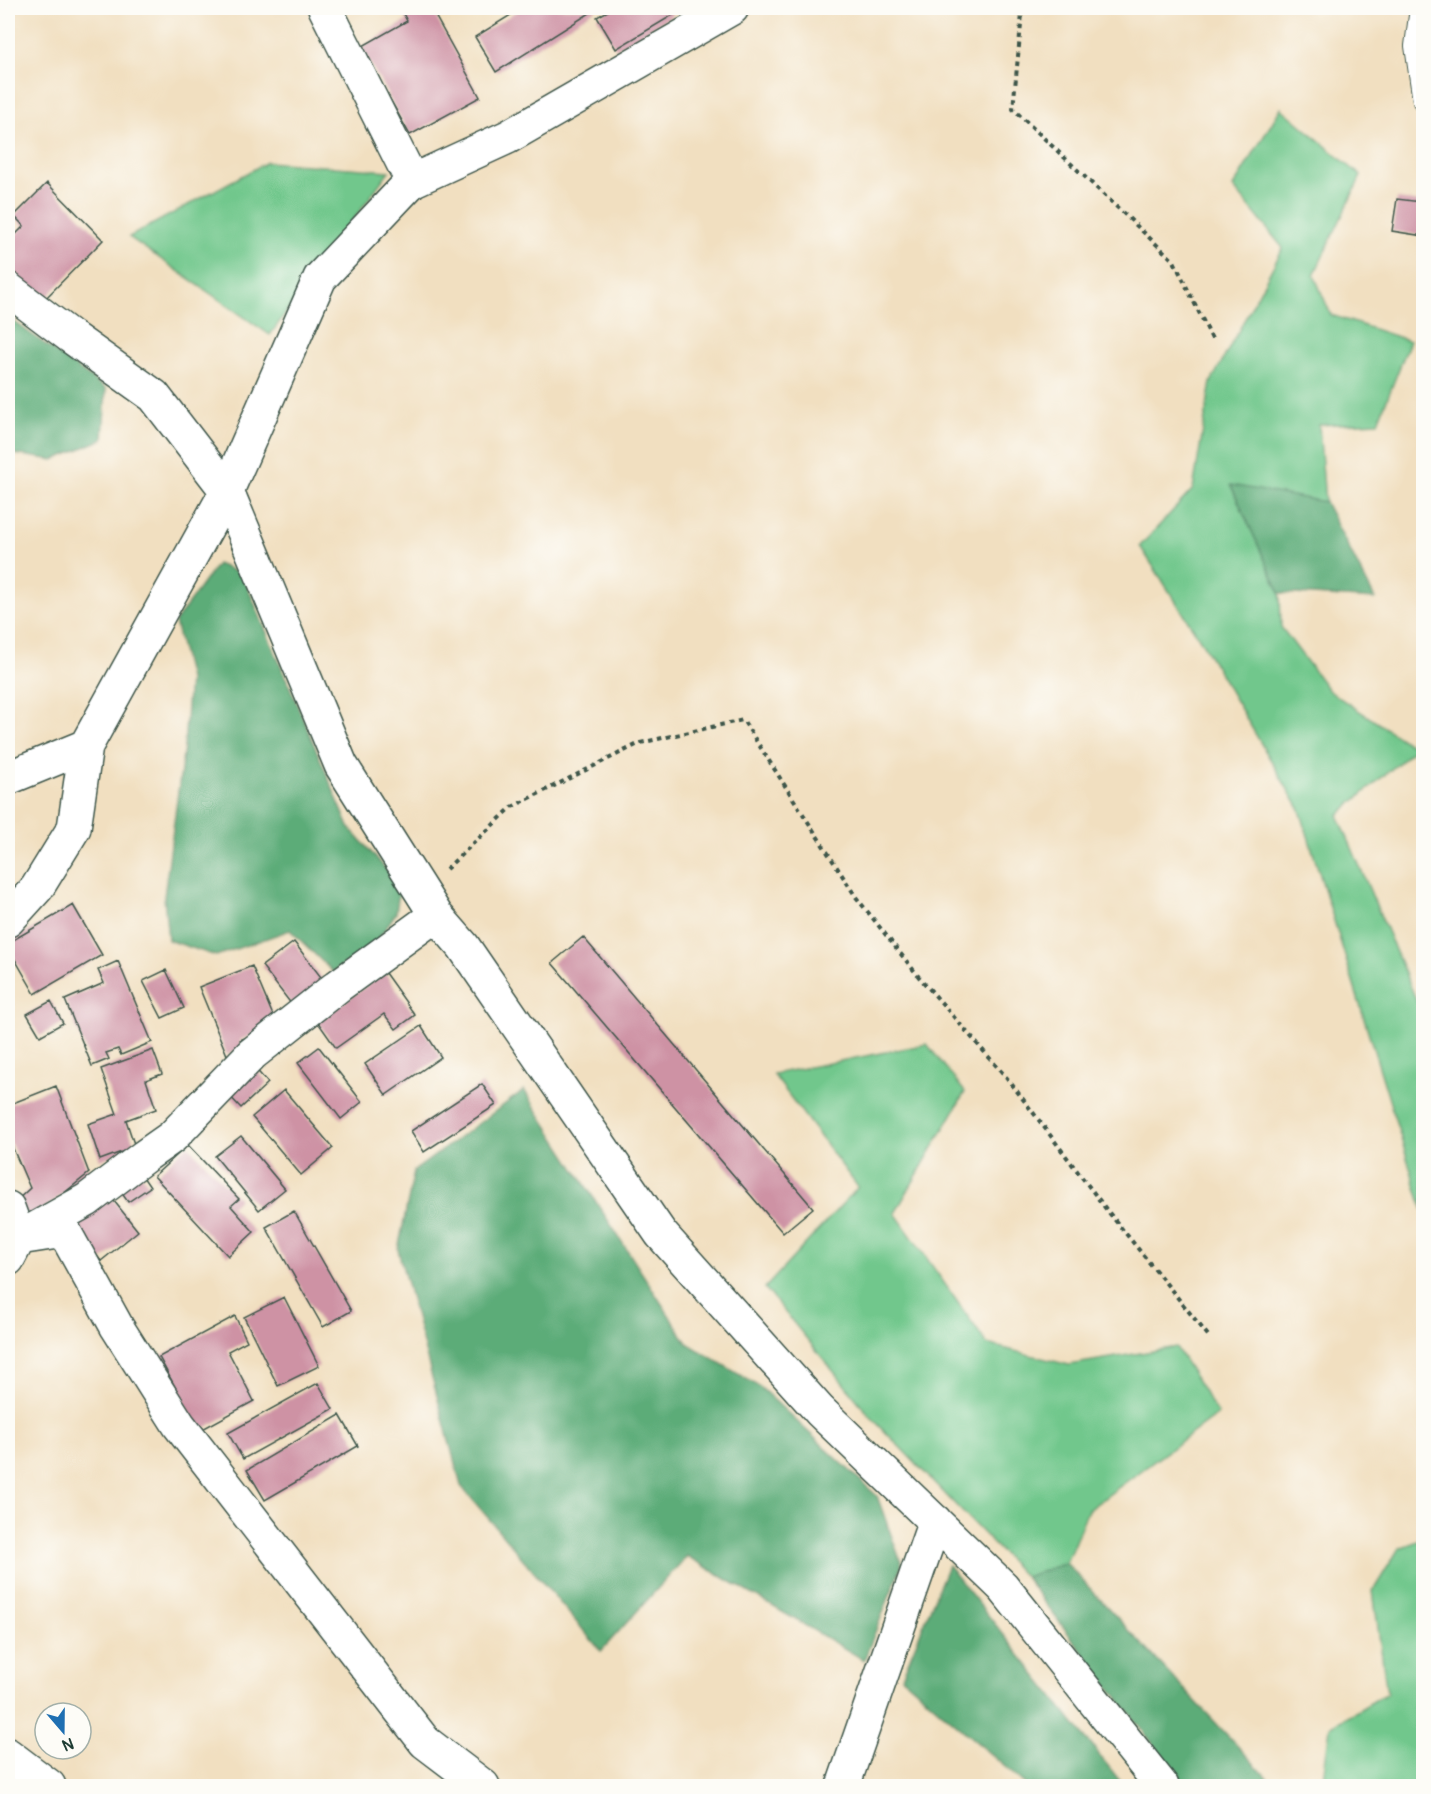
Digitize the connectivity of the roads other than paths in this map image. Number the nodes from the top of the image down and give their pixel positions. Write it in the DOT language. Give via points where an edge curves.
graph roads {
  1 [pos="325,8"];
  2 [pos="732,8"];
  3 [pos="1420,8"];
  4 [pos="1423,101"];
  5 [pos="412,181"];
  6 [pos="8,289"];
  7 [pos="227,491"];
  8 [pos="86,746"];
  9 [pos="8,778"];
  10 [pos="428,904"];
  11 [pos="8,920"];
  12 [pos="11,1235"];
  13 [pos="935,1521"];
  14 [pos="8,1755"];
  15 [pos="49,1786"];
  16 [pos="483,1786"];
  17 [pos="843,1786"];
  18 [pos="1162,1786"];
  1 -- 5 [label="street"];
  2 -- 5 [label="street" via="508,137"];
  3 -- 4 [label="lane" via="1415,46"];
  5 -- 7 [label="street" via="320,278"];
  6 -- 7 [label="street" via="154,396"];
  7 -- 8 [label="street"];
  7 -- 10 [label="street" via="341,765"];
  8 -- 9 [label="street"];
  8 -- 11 [label="street" via="74,828 37,888"];
  10 -- 12 [label="street" via="338,986 252,1054 172,1137 87,1200"];
  10 -- 13 [label="street" via="463,945 661,1234 820,1411"];
  12 -- 16 [label="street" via="64,1231 117,1327 179,1425 426,1742"];
  13 -- 17 [label="street"];
  13 -- 18 [label="street" via="1003,1587"];
  14 -- 15 [label="street"];
}
